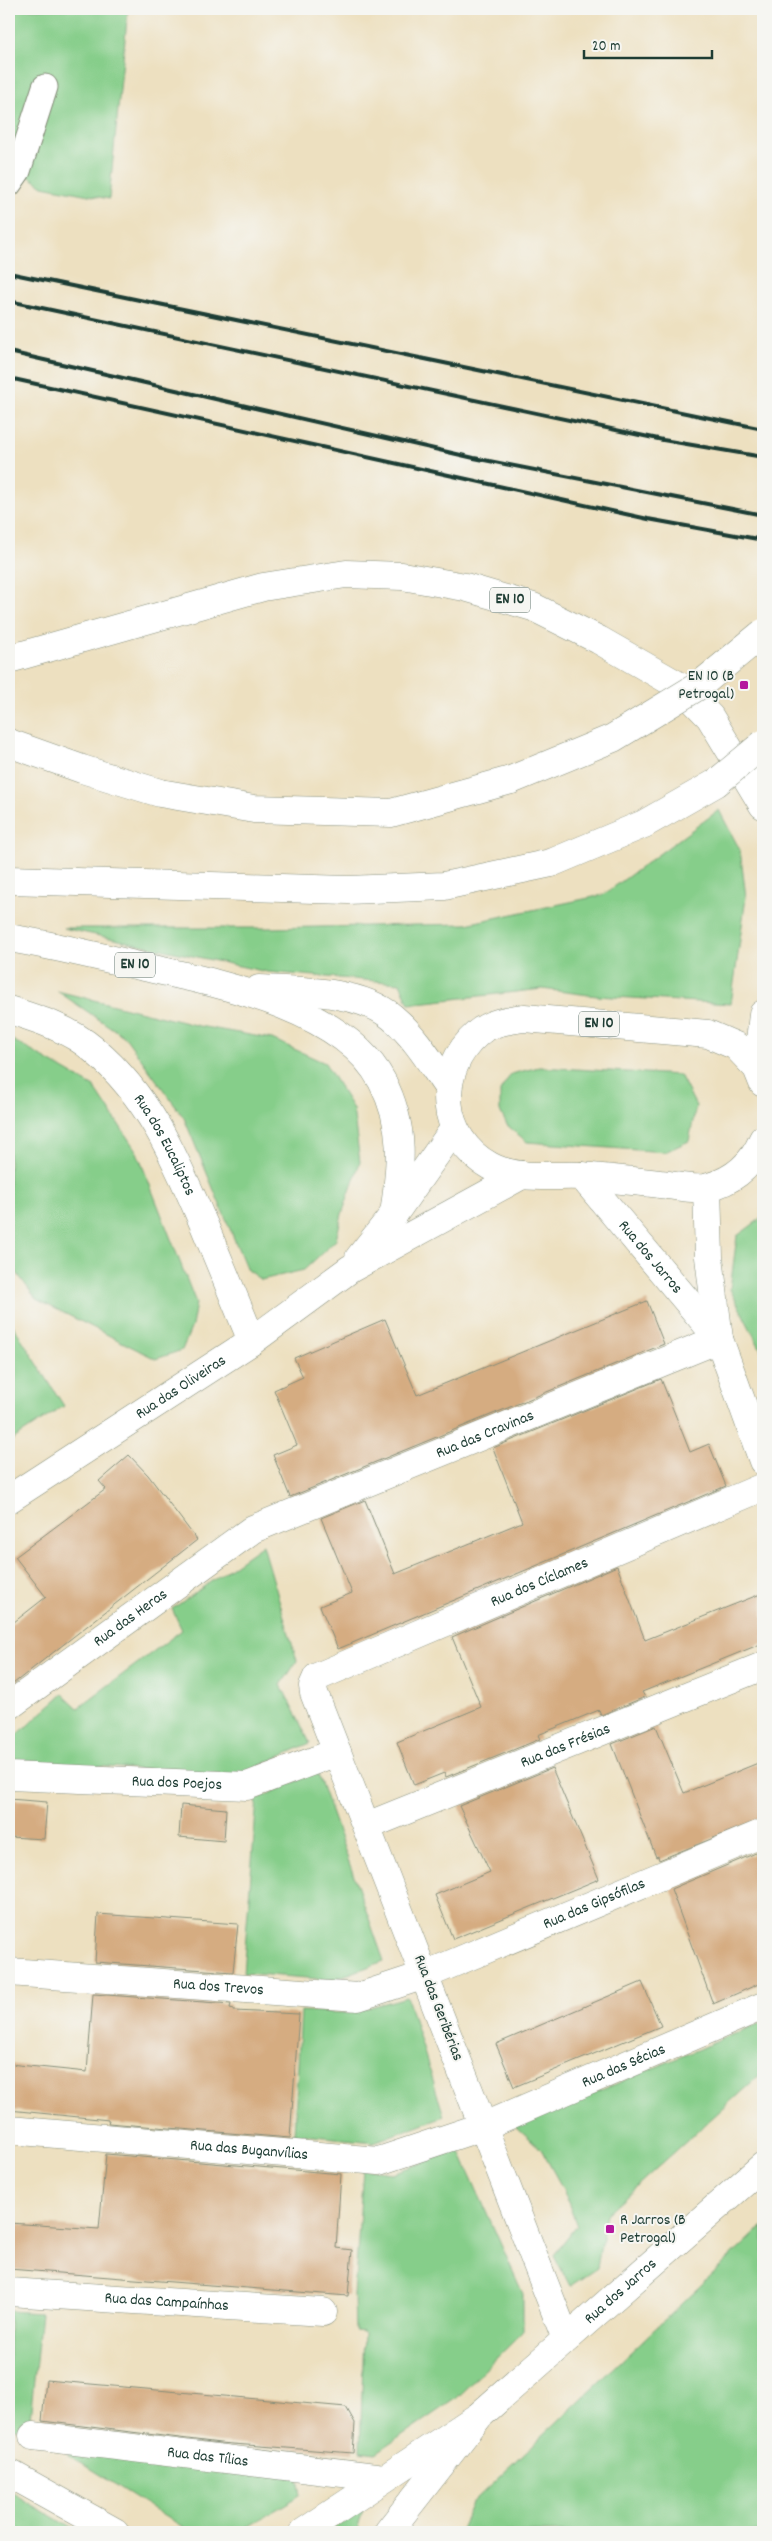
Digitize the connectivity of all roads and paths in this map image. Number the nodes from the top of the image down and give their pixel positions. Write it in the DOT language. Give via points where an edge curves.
graph roads {
  1 [pos="45,87"];
  2 [pos="13,177"];
  3 [pos="763,633"];
  4 [pos="9,659"];
  5 [pos="9,743"];
  6 [pos="763,744"];
  7 [pos="763,805"];
  8 [pos="9,880"];
  9 [pos="9,938"];
  10 [pos="236,988"];
  11 [pos="9,1010"];
  12 [pos="763,1014"];
  13 [pos="760,1075"];
  14 [pos="447,1086"];
  15 [pos="454,1129"];
  16 [pos="763,1139"];
  17 [pos="763,1173"];
  18 [pos="522,1175"];
  19 [pos="582,1176"];
  20 [pos="735,1176"];
  21 [pos="706,1188"];
  22 [pos="394,1214"];
  23 [pos="350,1269"];
  24 [pos="719,1339"];
  25 [pos="252,1341"];
  26 [pos="763,1461"];
  27 [pos="763,1487"];
  28 [pos="9,1499"];
  29 [pos="253,1529"];
  30 [pos="763,1666"];
  31 [pos="316,1677"];
  32 [pos="9,1706"];
  33 [pos="337,1752"];
  34 [pos="9,1776"];
  35 [pos="367,1826"];
  36 [pos="763,1833"];
  37 [pos="9,1972"];
  38 [pos="425,1975"];
  39 [pos="763,2006"];
  40 [pos="484,2126"];
  41 [pos="9,2130"];
  42 [pos="763,2166"];
  43 [pos="9,2292"];
  44 [pos="323,2312"];
  45 [pos="566,2339"];
  46 [pos="479,2416"];
  47 [pos="32,2436"];
  48 [pos="9,2474"];
  49 [pos="384,2478"];
  50 [pos="399,2526"];
  51 [pos="115,2532"];
  52 [pos="304,2532"];
  1 -- 2 [label="lane"];
  3 -- 5 [label="main road, bridge" via="700,685 613,738 511,780 391,813 254,809 160,793"];
  4 -- 7 [label="main road, EN 10" via="262,587 346,574 402,576 465,587 533,607 599,640 681,688 710,717"];
  6 -- 8 [label="main road, bridge" via="716,783 644,824 551,862 444,886 348,890"];
  9 -- 10 [label="main road, EN 10"];
  10 -- 14 [label="main road, EN 10" via="327,993 363,1002 392,1017 421,1049"];
  10 -- 22 [label="main road" via="314,1019 360,1053 382,1080 400,1137 401,1163"];
  11 -- 25 [label="main road, Rua dos Eucaliptos" via="67,1032 93,1049 146,1106 177,1161"];
  12 -- 13 [label="main road, EN 10"];
  13 -- 14 [label="main road, EN 10" via="736,1046 708,1034 524,1018 500,1022 479,1032 458,1055"];
  14 -- 15 [label="main road, EN 10" via="448,1111"];
  15 -- 18 [label="main road, EN 10" via="472,1154 492,1167"];
  15 -- 22 [label="main road, Rua das Oliveiras"];
  16 -- 20 [label="main road, EN 10" via="757,1155"];
  17 -- 20 [label="main road, EN 10"];
  18 -- 19 [label="main road, EN 10"];
  18 -- 23 [label="main road, Rua das Oliveiras"];
  19 -- 21 [label="main road, EN 10"];
  19 -- 24 [label="main road, Rua dos Jarros"];
  20 -- 21 [label="main road, EN 10"];
  21 -- 24 [label="main road, Rua dos Jarros" via="709,1257"];
  22 -- 23 [label="main road, Rua das Oliveiras"];
  23 -- 25 [label="main road, Rua das Oliveiras"];
  24 -- 26 [label="main road, Rua dos Jarros"];
  24 -- 29 [label="main road, Rua das Cravinas"];
  25 -- 28 [label="main road, Rua das Oliveiras"];
  27 -- 31 [label="main road, Rua dos Cíclames"];
  29 -- 32 [label="main road, Rua das Heras"];
  30 -- 35 [label="main road, Rua das Frésias"];
  31 -- 33 [label="main road, Rua das Geribérias" via="314,1693"];
  33 -- 34 [label="main road, Rua dos Poejos" via="246,1786"];
  33 -- 35 [label="main road, Rua das Geribérias"];
  35 -- 38 [label="main road, Rua das Geribérias"];
  36 -- 38 [label="main road, Rua das Gipsófilas"];
  37 -- 38 [label="main road, Rua dos Trevos" via="358,1997"];
  38 -- 40 [label="main road, Rua das Geribérias"];
  39 -- 40 [label="main road, Rua das Sécias"];
  40 -- 41 [label="main road, Rua das Buganvílias" via="379,2162"];
  40 -- 45 [label="main road, Rua das Geribérias"];
  42 -- 45 [label="main road, Rua dos Jarros"];
  43 -- 44 [label="main road, Rua das Campaínhas"];
  45 -- 46 [label="main road, Rua dos Jarros"];
  46 -- 49 [label="main road, Rua dos Jarros"];
  46 -- 50 [label="main road, Rua dos Jarros"];
  47 -- 49 [label="main road, Rua das Tílias"];
  48 -- 51 [label="main road"];
  49 -- 52 [label="main road, Rua dos Jarros"];
}
